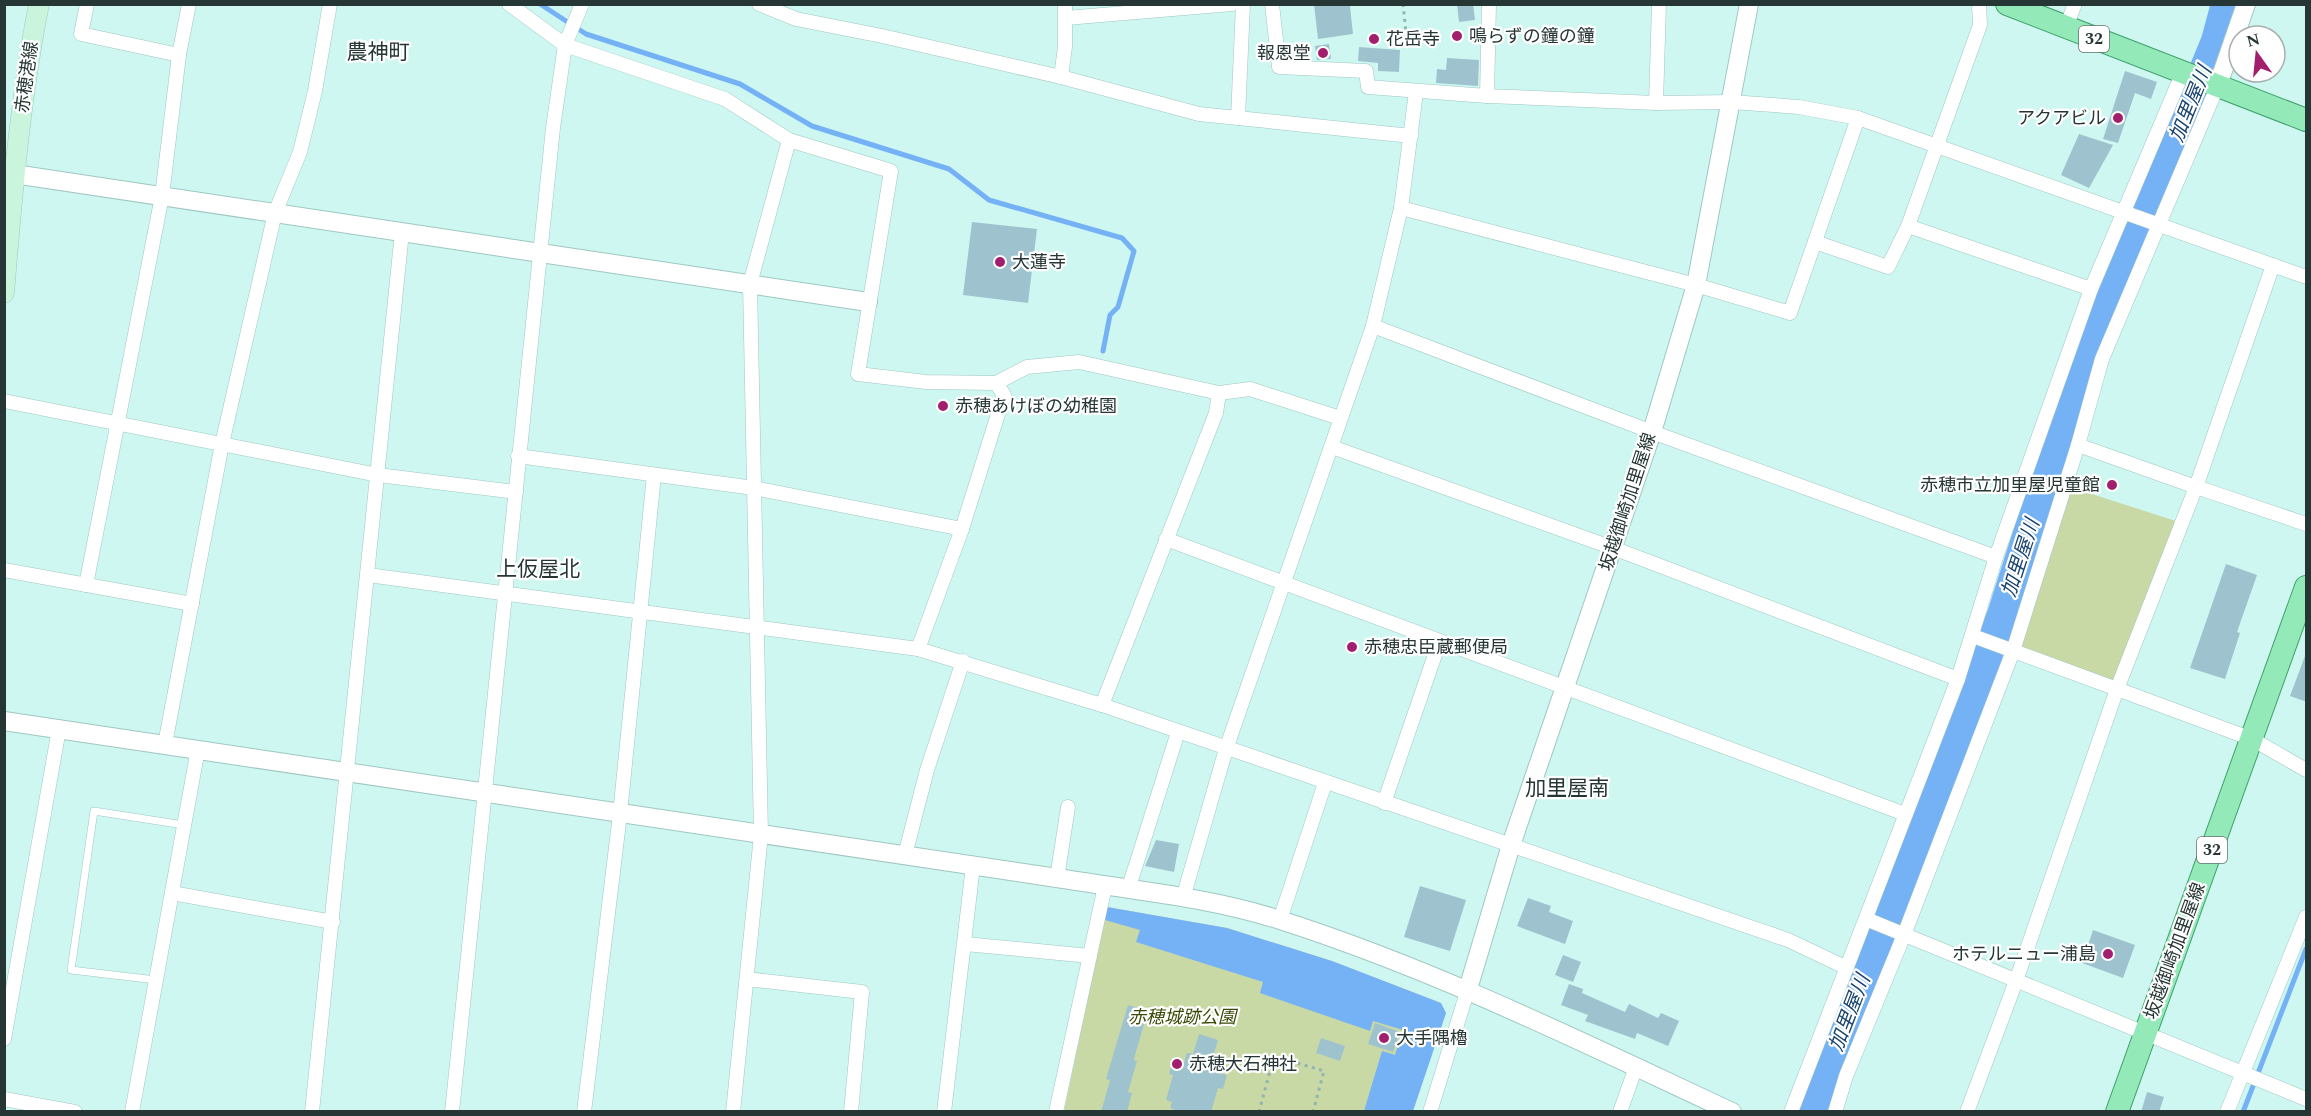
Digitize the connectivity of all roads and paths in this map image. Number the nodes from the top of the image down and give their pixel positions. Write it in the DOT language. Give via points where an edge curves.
graph roads {
  1 [pos="39,4"];
  2 [pos="87,4"];
  3 [pos="189,4"];
  4 [pos="330,4"];
  5 [pos="509,4"];
  6 [pos="582,4"];
  7 [pos="759,4"];
  8 [pos="1232,4"];
  9 [pos="1243,4"];
  10 [pos="1272,4"];
  11 [pos="1402,4"];
  12 [pos="1489,4"];
  13 [pos="1659,4"];
  14 [pos="1749,4"];
  15 [pos="1979,4"];
  16 [pos="2007,4"];
  17 [pos="2075,4"];
  18 [pos="2246,4"];
  19 [pos="1173,7"];
  20 [pos="1066,11"];
  21 [pos="2066,29"];
  22 [pos="1406,33"];
  23 [pos="565,45"];
  24 [pos="179,55"];
  25 [pos="2183,72"];
  26 [pos="1061,77"];
  27 [pos="2218,85"];
  28 [pos="1416,92"];
  29 [pos="1487,96"];
  30 [pos="1731,102"];
  31 [pos="1656,103"];
  32 [pos="1239,118"];
  33 [pos="1858,118"];
  34 [pos="2307,120"];
  35 [pos="1411,136"];
  36 [pos="789,140"];
  37 [pos="1936,146"];
  38 [pos="9,173"];
  39 [pos="162,196"];
  40 [pos="1401,208"];
  41 [pos="2124,211"];
  42 [pos="275,213"];
  43 [pos="1908,226"];
  44 [pos="2160,226"];
  45 [pos="402,232"];
  46 [pos="1815,242"];
  47 [pos="542,253"];
  48 [pos="2273,265"];
  49 [pos="2307,277"];
  50 [pos="750,284"];
  51 [pos="1696,285"];
  52 [pos="2091,289"];
  53 [pos="4,293"];
  54 [pos="868,302"];
  55 [pos="1373,326"];
  56 [pos="996,383"];
  57 [pos="1219,393"];
  58 [pos="4,401"];
  59 [pos="1340,418"];
  60 [pos="116,423"];
  61 [pos="1652,432"];
  62 [pos="222,444"];
  63 [pos="2078,445"];
  64 [pos="1332,447"];
  65 [pos="518,456"];
  66 [pos="378,475"];
  67 [pos="654,475"];
  68 [pos="2196,487"];
  69 [pos="754,488"];
  70 [pos="516,492"];
  71 [pos="2307,524"];
  72 [pos="962,529"];
  73 [pos="1166,539"];
  74 [pos="1613,548"];
  75 [pos="1996,557"];
  76 [pos="4,570"];
  77 [pos="368,575"];
  78 [pos="86,585"];
  79 [pos="1285,585"];
  80 [pos="2307,587"];
  81 [pos="507,594"];
  82 [pos="192,604"];
  83 [pos="638,612"];
  84 [pos="757,628"];
  85 [pos="1973,636"];
  86 [pos="1438,643"];
  87 [pos="918,649"];
  88 [pos="2013,651"];
  89 [pos="963,661"];
  90 [pos="1958,679"];
  91 [pos="1566,689"];
  92 [pos="2117,689"];
  93 [pos="1102,705"];
  94 [pos="4,721"];
  95 [pos="59,729"];
  96 [pos="1178,732"];
  97 [pos="2252,739"];
  98 [pos="165,744"];
  99 [pos="1226,749"];
  100 [pos="198,750"];
  101 [pos="2307,770"];
  102 [pos="349,772"];
  103 [pos="1325,783"];
  104 [pos="484,793"];
  105 [pos="1384,802"];
  106 [pos="1068,807"];
  107 [pos="620,814"];
  108 [pos="1905,814"];
  109 [pos="184,825"];
  110 [pos="761,835"];
  111 [pos="1511,845"];
  112 [pos="905,855"];
  113 [pos="974,866"];
  114 [pos="1057,878"];
  115 [pos="1105,886"];
  116 [pos="1128,890"];
  117 [pos="172,892"];
  118 [pos="1183,898"];
  119 [pos="2307,917"];
  120 [pos="1866,919"];
  121 [pos="1280,920"];
  122 [pos="333,922"];
  123 [pos="1904,935"];
  124 [pos="965,944"];
  125 [pos="1090,956"];
  126 [pos="1845,967"];
  127 [pos="747,979"];
  128 [pos="156,980"];
  129 [pos="2016,981"];
  130 [pos="1468,989"];
  131 [pos="2145,1035"];
  132 [pos="4,1039"];
  133 [pos="1636,1067"];
  134 [pos="2241,1073"];
  135 [pos="4,1099"];
  136 [pos="2307,1099"];
  137 [pos="75,1112"];
  138 [pos="132,1112"];
  139 [pos="312,1112"];
  140 [pos="452,1112"];
  141 [pos="585,1112"];
  142 [pos="733,1112"];
  143 [pos="851,1112"];
  144 [pos="944,1112"];
  145 [pos="1056,1112"];
  146 [pos="1259,1112"];
  147 [pos="1313,1112"];
  148 [pos="1430,1112"];
  149 [pos="1620,1112"];
  150 [pos="1732,1112"];
  151 [pos="1791,1112"];
  152 [pos="1835,1112"];
  153 [pos="1967,1112"];
  154 [pos="2117,1112"];
  155 [pos="2227,1112"];
  1 -- 38 [label="main road, 赤穂港線"];
  2 -- 24 [label="street" via="81,34"];
  3 -- 24 [label="street"];
  4 -- 42 [label="street" via="300,152"];
  5 -- 23 [label="street"];
  6 -- 23 [label="street"];
  7 -- 26 [label="street" via="796,19"];
  8 -- 19 [label="street"];
  9 -- 32 [label="street"];
  10 -- 28 [label="street" via="1279,67 1366,71 1368,87"];
  11 -- 22 [label="path"];
  12 -- 29 [label="street"];
  13 -- 31 [label="street"];
  14 -- 30 [label="street, 坂越御崎加里屋線"];
  15 -- 37 [label="street" via="1980,25"];
  16 -- 21 [label="main road, 32"];
  17 -- 21 [label="street"];
  18 -- 27 [label="street"];
  19 -- 20 [label="street"];
  20 -- 26 [label="street"];
  21 -- 25 [label="main road, 32"];
  23 -- 36 [label="street" via="725,99"];
  23 -- 47 [label="street"];
  24 -- 39 [label="street"];
  25 -- 27 [label="main road, 32"];
  25 -- 41 [label="street"];
  26 -- 32 [label="street" via="1199,114"];
  27 -- 34 [label="main road, 32"];
  27 -- 44 [label="street"];
  28 -- 29 [label="street"];
  28 -- 35 [label="street"];
  29 -- 31 [label="street"];
  30 -- 31 [label="street"];
  30 -- 33 [label="street" via="1799,107"];
  30 -- 51 [label="street, 坂越御崎加里屋線"];
  32 -- 35 [label="street"];
  33 -- 37 [label="street"];
  33 -- 46 [label="street"];
  35 -- 40 [label="street"];
  36 -- 50 [label="street"];
  36 -- 54 [label="street" via="891,171"];
  37 -- 41 [label="street"];
  37 -- 43 [label="street"];
  38 -- 39 [label="street"];
  38 -- 53 [label="main road, 赤穂港線"];
  39 -- 42 [label="street"];
  39 -- 60 [label="street"];
  40 -- 51 [label="street"];
  40 -- 55 [label="street"];
  41 -- 44 [label="street"];
  41 -- 52 [label="street"];
  42 -- 45 [label="street"];
  42 -- 62 [label="street"];
  43 -- 46 [label="street" via="1888,267"];
  43 -- 52 [label="street"];
  44 -- 48 [label="street"];
  44 -- 63 [label="street" via="2102,359"];
  45 -- 47 [label="street"];
  45 -- 66 [label="street"];
  46 -- 51 [label="street" via="1790,314"];
  47 -- 50 [label="street"];
  47 -- 65 [label="street"];
  48 -- 49 [label="street"];
  48 -- 68 [label="street"];
  50 -- 54 [label="street"];
  50 -- 69 [label="street"];
  51 -- 61 [label="street, 坂越御崎加里屋線"];
  52 -- 75 [label="street"];
  54 -- 56 [label="street" via="858,374 926,382"];
  55 -- 59 [label="street"];
  55 -- 61 [label="street"];
  56 -- 57 [label="street" via="1027,367 1079,362"];
  56 -- 72 [label="street" via="1004,395"];
  57 -- 59 [label="street" via="1250,389"];
  57 -- 73 [label="street" via="1216,413"];
  58 -- 60 [label="street"];
  59 -- 64 [label="street"];
  60 -- 62 [label="street"];
  60 -- 78 [label="street"];
  61 -- 74 [label="street, 坂越御崎加里屋線"];
  61 -- 75 [label="street"];
  62 -- 66 [label="street"];
  62 -- 82 [label="street"];
  63 -- 68 [label="street"];
  63 -- 88 [label="street"];
  64 -- 74 [label="street"];
  64 -- 79 [label="street"];
  65 -- 67 [label="street"];
  65 -- 70 [label="street"];
  66 -- 70 [label="street"];
  66 -- 77 [label="street"];
  67 -- 69 [label="street"];
  67 -- 83 [label="street"];
  68 -- 71 [label="street"];
  68 -- 92 [label="street"];
  69 -- 72 [label="street"];
  69 -- 84 [label="street"];
  70 -- 81 [label="street"];
  72 -- 87 [label="street"];
  73 -- 79 [label="street"];
  73 -- 93 [label="street"];
  74 -- 90 [label="street"];
  74 -- 91 [label="street, 坂越御崎加里屋線"];
  75 -- 85 [label="street"];
  76 -- 78 [label="street"];
  77 -- 81 [label="street"];
  77 -- 102 [label="street"];
  78 -- 82 [label="street"];
  79 -- 86 [label="street"];
  79 -- 99 [label="street"];
  80 -- 97 [label="main road, 坂越御崎加里屋線 / 32"];
  81 -- 83 [label="street"];
  81 -- 104 [label="street"];
  82 -- 98 [label="street"];
  83 -- 84 [label="street"];
  83 -- 107 [label="street"];
  84 -- 87 [label="street"];
  84 -- 110 [label="street"];
  85 -- 88 [label="street"];
  85 -- 90 [label="street"];
  86 -- 91 [label="street"];
  86 -- 105 [label="street"];
  87 -- 89 [label="street"];
  88 -- 92 [label="street"];
  88 -- 123 [label="street"];
  89 -- 93 [label="street"];
  89 -- 112 [label="street" via="927,770"];
  90 -- 108 [label="street"];
  91 -- 108 [label="street"];
  91 -- 111 [label="street, 坂越御崎加里屋線"];
  92 -- 97 [label="street"];
  92 -- 129 [label="street"];
  93 -- 96 [label="street"];
  94 -- 95 [label="street"];
  95 -- 98 [label="street"];
  95 -- 132 [label="street"];
  96 -- 99 [label="street"];
  96 -- 116 [label="street"];
  97 -- 101 [label="street"];
  97 -- 131 [label="main road, 坂越御崎加里屋線 / 32"];
  98 -- 100 [label="street"];
  99 -- 103 [label="street"];
  99 -- 118 [label="street"];
  100 -- 102 [label="street"];
  100 -- 109 [label="street"];
  102 -- 104 [label="street"];
  102 -- 122 [label="street"];
  103 -- 105 [label="street"];
  103 -- 121 [label="street"];
  104 -- 107 [label="street"];
  104 -- 140 [label="street"];
  105 -- 111 [label="street"];
  106 -- 114 [label="street"];
  107 -- 110 [label="street"];
  107 -- 141 [label="street"];
  108 -- 120 [label="street"];
  109 -- 117 [label="street"];
  109 -- 128 [label="lane" via="94,811 71,970"];
  110 -- 112 [label="street"];
  110 -- 127 [label="street"];
  111 -- 126 [label="street" via="1788,940"];
  111 -- 130 [label="street, 坂越御崎加里屋線"];
  112 -- 113 [label="street"];
  113 -- 114 [label="street"];
  113 -- 124 [label="street"];
  114 -- 115 [label="street"];
  115 -- 116 [label="street"];
  115 -- 125 [label="street"];
  116 -- 118 [label="street"];
  117 -- 122 [label="street"];
  117 -- 128 [label="street"];
  118 -- 121 [label="street"];
  119 -- 134 [label="street"];
  120 -- 123 [label="street"];
  120 -- 126 [label="street"];
  121 -- 130 [label="street"];
  122 -- 139 [label="street"];
  123 -- 129 [label="street"];
  123 -- 152 [label="street"];
  124 -- 125 [label="street"];
  124 -- 144 [label="street"];
  125 -- 145 [label="street"];
  126 -- 151 [label="street"];
  127 -- 142 [label="street"];
  127 -- 143 [label="street" via="862,992"];
  128 -- 138 [label="street"];
  129 -- 131 [label="street"];
  129 -- 153 [label="street"];
  130 -- 133 [label="street"];
  130 -- 148 [label="street"];
  131 -- 134 [label="street"];
  131 -- 154 [label="main road, 坂越御崎加里屋線 / 32"];
  133 -- 149 [label="street"];
  133 -- 150 [label="street"];
  134 -- 136 [label="street"];
  134 -- 155 [label="street"];
  135 -- 137 [label="street"];
  146 -- 147 [label="path" via="1274,1056 1324,1071"];
}
